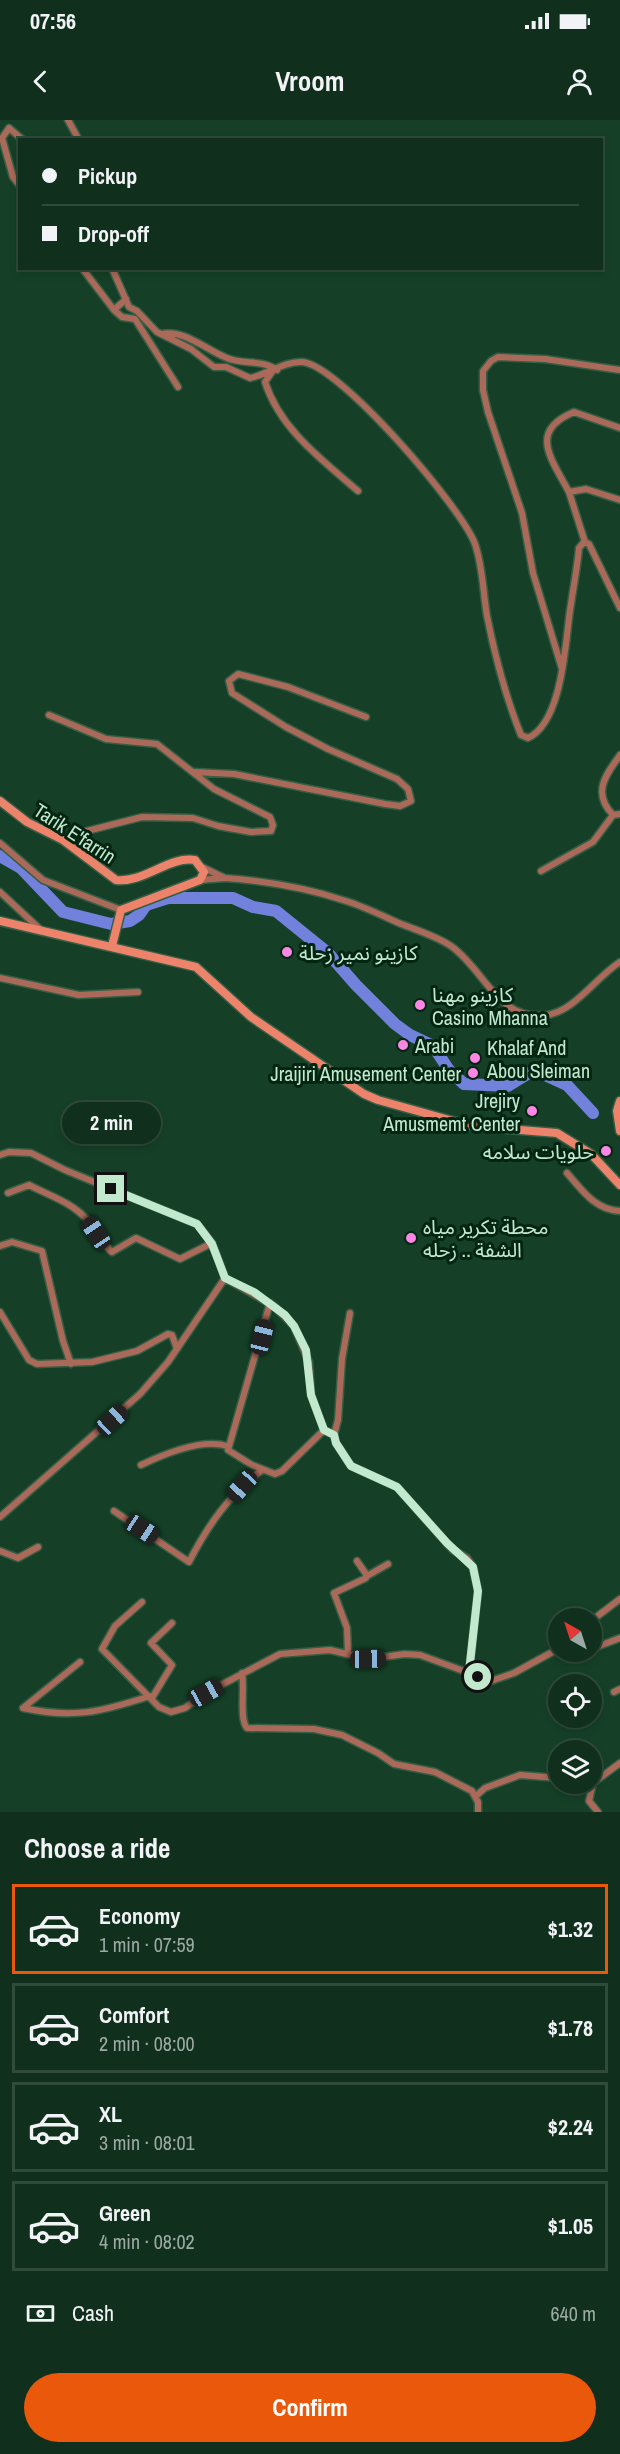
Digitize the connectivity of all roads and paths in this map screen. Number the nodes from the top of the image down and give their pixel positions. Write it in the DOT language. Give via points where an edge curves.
graph roads {
  1 [pos="68,120"];
  2 [pos="21,138"];
  3 [pos="79,138"];
  4 [pos="18,183"];
  5 [pos="84,270"];
  6 [pos="113,270"];
  7 [pos="126,299"];
  8 [pos="114,310"];
  9 [pos="162,334"];
  10 [pos="620,370"];
  11 [pos="275,371"];
  12 [pos="178,387"];
  13 [pos="620,428"];
  14 [pos="358,491"];
  15 [pos="568,492"];
  16 [pos="620,500"];
  17 [pos="585,542"];
  18 [pos="620,608"];
  19 [pos="563,673"];
  20 [pos="49,715"];
  21 [pos="366,717"];
  22 [pos="620,755"];
  23 [pos="194,772"];
  24 [pos="0,801"];
  25 [pos="616,815"];
  26 [pos="63,840"];
  27 [pos="0,843"];
  28 [pos="202,867"];
  29 [pos="542,871"];
  30 [pos="225,878"];
  31 [pos="200,880"];
  32 [pos="0,892"];
  33 [pos="120,915"];
  34 [pos="0,921"];
  35 [pos="42,932"];
  36 [pos="112,946"];
  37 [pos="620,962"];
  38 [pos="0,978"];
  39 [pos="138,992"];
  40 [pos="620,1101"];
  41 [pos="620,1131"];
  42 [pos="0,1155"];
  43 [pos="567,1173"];
  44 [pos="620,1185"];
  45 [pos="8,1193"];
  46 [pos="620,1211"];
  47 [pos="212,1244"];
  48 [pos="0,1246"];
  49 [pos="225,1278"];
  50 [pos="270,1304"];
  51 [pos="0,1312"];
  52 [pos="350,1313"];
  53 [pos="177,1349"];
  54 [pos="71,1364"];
  55 [pos="324,1430"];
  56 [pos="334,1435"];
  57 [pos="227,1446"];
  58 [pos="141,1466"];
  59 [pos="262,1470"];
  60 [pos="114,1511"];
  61 [pos="0,1517"];
  62 [pos="38,1547"];
  63 [pos="0,1551"];
  64 [pos="357,1561"];
  65 [pos="388,1564"];
  66 [pos="366,1576"];
  67 [pos="620,1599"];
  68 [pos="142,1602"];
  69 [pos="602,1613"];
  70 [pos="171,1623"];
  71 [pos="620,1638"];
  72 [pos="602,1645"];
  73 [pos="348,1653"];
  74 [pos="548,1655"];
  75 [pos="80,1662"];
  76 [pos="469,1672"];
  77 [pos="242,1673"];
  78 [pos="151,1697"];
  79 [pos="620,1764"];
  80 [pos="606,1772"];
  81 [pos="602,1773"];
  82 [pos="548,1777"];
  83 [pos="476,1796"];
  84 [pos="478,1812"];
  85 [pos="598,1812"];
  1 -- 3 [label="street"];
  2 -- 4 [label="street" via="9,128 2,138"];
  5 -- 8 [label="street"];
  6 -- 7 [label="street"];
  7 -- 8 [label="street"];
  7 -- 9 [label="street" via="129,307"];
  8 -- 12 [label="street" via="142,326"];
  9 -- 11 [label="street" via="173,332 228,359 259,362"];
  9 -- 11 [label="street" via="214,367 226,367 250,378"];
  10 -- 19 [label="street" via="498,357 483,372 491,422 522,513 533,573"];
  11 -- 14 [label="street" via="265,381 271,400 305,445"];
  11 -- 19 [label="street" via="298,362 308,363 361,402 434,482 461,518 475,545 494,649 521,735 528,738 540,727"];
  13 -- 15 [label="street" via="574,412 551,426 546,443"];
  15 -- 16 [label="street" via="586,489"];
  15 -- 17 [label="street"];
  17 -- 18 [label="street"];
  17 -- 19 [label="street" via="579,548"];
  20 -- 23 [label="street" via="106,739 157,744"];
  21 -- 23 [label="street" via="288,687 238,674 229,681 232,693 286,727 397,779 408,789 411,801 400,806 385,804 234,774"];
  22 -- 25 [label="street" via="605,778 602,794 603,805"];
  23 -- 26 [label="street" via="214,789 270,818 271,831 250,832 193,818 142,817 79,832"];
  24 -- 26 [label="street, Tarik E'farrin" via="27,822"];
  25 -- 29 [label="street" via="593,842"];
  26 -- 28 [label="street, Tarik E'farrin" via="116,880 137,878 184,860 195,860"];
  27 -- 33 [label="street" via="43,880"];
  28 -- 30 [label="street"];
  28 -- 31 [label="street" via="204,874"];
  30 -- 31 [label="street"];
  30 -- 37 [label="street" via="279,883 347,901 436,937 461,955 502,1002 519,1013 561,1012"];
  31 -- 33 [label="street"];
  32 -- 35 [label="street"];
  33 -- 36 [label="street"];
  34 -- 35 [label="street"];
  35 -- 36 [label="street"];
  36 -- 44 [label="street" via="196,967 251,1017 378,1100 471,1126 557,1133 591,1154"];
  38 -- 39 [label="street" via="79,995"];
  40 -- 41 [label="street"];
  42 -- 47 [label="street" via="31,1152 197,1224"];
  43 -- 46 [label="street" via="594,1202 605,1209"];
  45 -- 47 [label="street" via="29,1185 64,1201 88,1221 112,1252 136,1238 180,1259"];
  47 -- 49 [label="street"];
  48 -- 54 [label="street" via="12,1242 42,1251"];
  49 -- 50 [label="street"];
  49 -- 53 [label="street"];
  50 -- 55 [label="street" via="294,1326 304,1344 311,1395"];
  50 -- 57 [label="street"];
  51 -- 54 [label="street" via="33,1363"];
  52 -- 56 [label="street"];
  53 -- 54 [label="street" via="168,1334 137,1351"];
  53 -- 61 [label="street" via="140,1394"];
  55 -- 56 [label="street"];
  55 -- 59 [label="street" via="282,1471 275,1474"];
  56 -- 76 [label="street" via="351,1466 397,1487 473,1567 478,1591"];
  57 -- 58 [label="street" via="202,1445"];
  57 -- 59 [label="street" via="231,1454"];
  59 -- 60 [label="street" via="217,1513 189,1562"];
  62 -- 63 [label="street" via="18,1558"];
  64 -- 66 [label="street"];
  65 -- 66 [label="street"];
  66 -- 73 [label="street" via="334,1593 347,1628"];
  67 -- 69 [label="street"];
  68 -- 78 [label="street" via="115,1626 102,1649"];
  70 -- 78 [label="street" via="151,1643 172,1665"];
  71 -- 72 [label="street"];
  73 -- 76 [label="street" via="368,1659 420,1655"];
  73 -- 77 [label="street" via="308,1650 280,1654"];
  74 -- 76 [label="street" via="491,1681"];
  75 -- 78 [label="street" via="23,1708 54,1715 79,1715"];
  77 -- 78 [label="street" via="185,1708 171,1712 159,1707"];
  77 -- 83 [label="street" via="245,1692 241,1718 247,1728 314,1729 342,1735 394,1764 435,1772"];
  79 -- 80 [label="street"];
  80 -- 81 [label="street"];
  80 -- 85 [label="street" via="590,1790 589,1801"];
  82 -- 83 [label="street" via="520,1775 485,1788"];
  83 -- 84 [label="street"];
}
